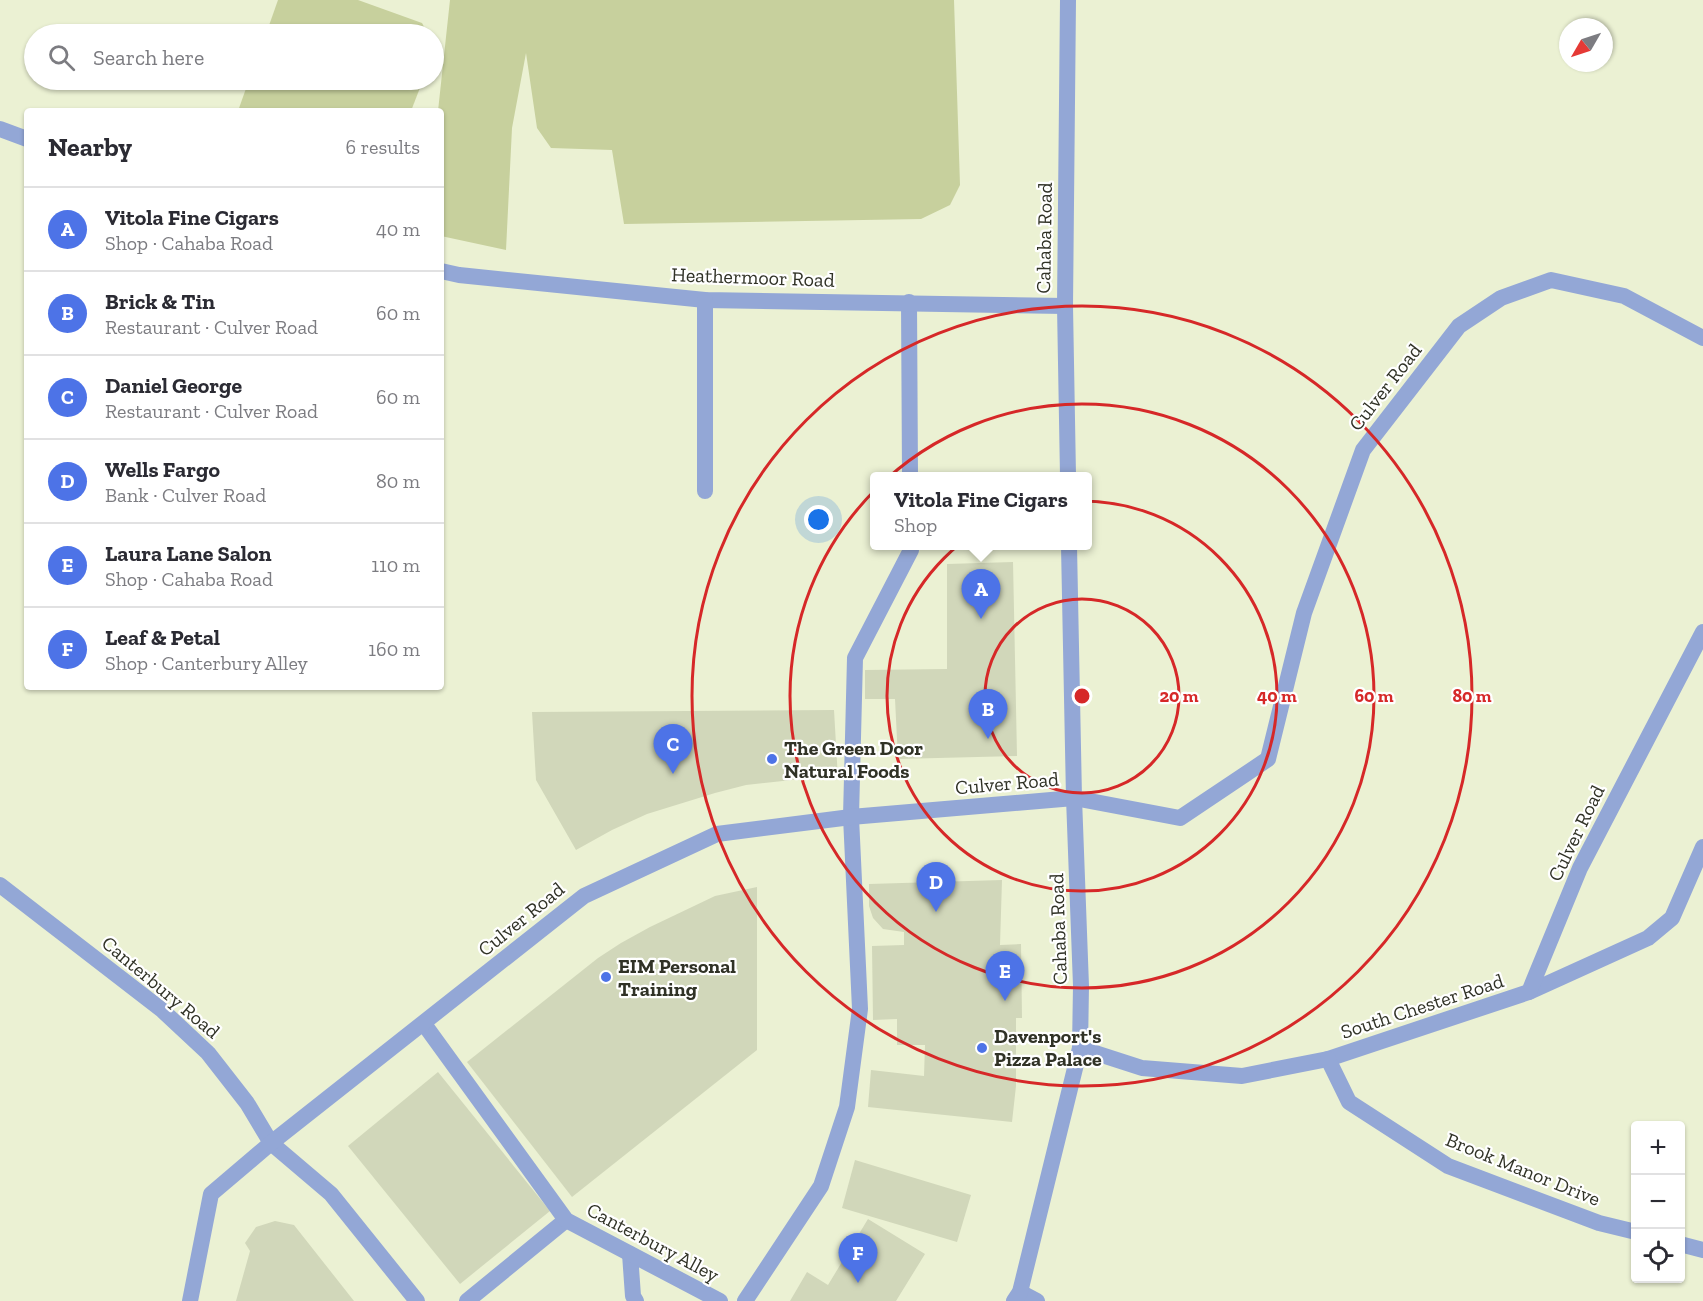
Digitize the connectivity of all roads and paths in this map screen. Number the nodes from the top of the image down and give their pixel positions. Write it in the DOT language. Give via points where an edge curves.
graph roads {
  1 [pos="1068,0"];
  2 [pos="0,129"];
  3 [pos="24,138"];
  4 [pos="444,271"];
  5 [pos="705,300"];
  6 [pos="909,302"];
  7 [pos="1065,306"];
  8 [pos="1703,338"];
  9 [pos="910,472"];
  10 [pos="1068,472"];
  11 [pos="705,491"];
  12 [pos="911,550"];
  13 [pos="1069,550"];
  14 [pos="1703,632"];
  15 [pos="1074,798"];
  16 [pos="851,817"];
  17 [pos="1703,847"];
  18 [pos="0,885"];
  19 [pos="1529,992"];
  20 [pos="424,1024"];
  21 [pos="1080,1048"];
  22 [pos="1328,1059"];
  23 [pos="271,1143"];
  24 [pos="566,1220"];
  25 [pos="1631,1231"];
  26 [pos="1685,1245"];
  27 [pos="1703,1250"];
  28 [pos="630,1254"];
  29 [pos="1017,1297"];
  30 [pos="190,1301"];
  31 [pos="417,1301"];
  32 [pos="467,1301"];
  33 [pos="636,1301"];
  34 [pos="720,1301"];
  35 [pos="745,1301"];
  36 [pos="1037,1301"];
  1 -- 7 [label="street, Cahaba Road"];
  2 -- 3 [label="street"];
  4 -- 5 [label="street, Heathermoor Road"];
  5 -- 6 [label="street, Heathermoor Road"];
  5 -- 11 [label="street"];
  6 -- 7 [label="street, Heathermoor Road"];
  6 -- 9 [label="street"];
  7 -- 10 [label="street, Cahaba Road"];
  8 -- 15 [label="street, Culver Road" via="1624,297 1551,280 1500,298 1459,326 1363,450 1304,614 1268,759 1180,818"];
  12 -- 16 [label="street" via="855,658"];
  13 -- 15 [label="street, Cahaba Road"];
  14 -- 19 [label="street, Culver Road" via="1580,868"];
  15 -- 16 [label="street, Culver Road"];
  15 -- 21 [label="street, Cahaba Road"];
  16 -- 20 [label="street, Culver Road" via="717,834 584,896"];
  16 -- 35 [label="street" via="860,1009 847,1107 821,1186"];
  17 -- 19 [label="street, South Chester Road" via="1672,918 1648,938"];
  18 -- 23 [label="street, Canterbury Road" via="162,1010 208,1053 247,1103"];
  19 -- 22 [label="street, South Chester Road"];
  20 -- 23 [label="street, Culver Road"];
  20 -- 24 [label="street"];
  21 -- 22 [label="street" via="1142,1068 1242,1076"];
  21 -- 29 [label="street, Cahaba Road"];
  22 -- 25 [label="street, Brook Manor Drive" via="1349,1102 1448,1166 1599,1223"];
  23 -- 30 [label="street, Culver Road" via="211,1194"];
  23 -- 31 [label="street, Canterbury Road" via="332,1194"];
  24 -- 28 [label="street, Canterbury Alley"];
  24 -- 32 [label="street"];
  26 -- 27 [label="street"];
  28 -- 33 [label="street"];
  28 -- 34 [label="street, Canterbury Alley"];
  29 -- 36 [label="street"];
}
